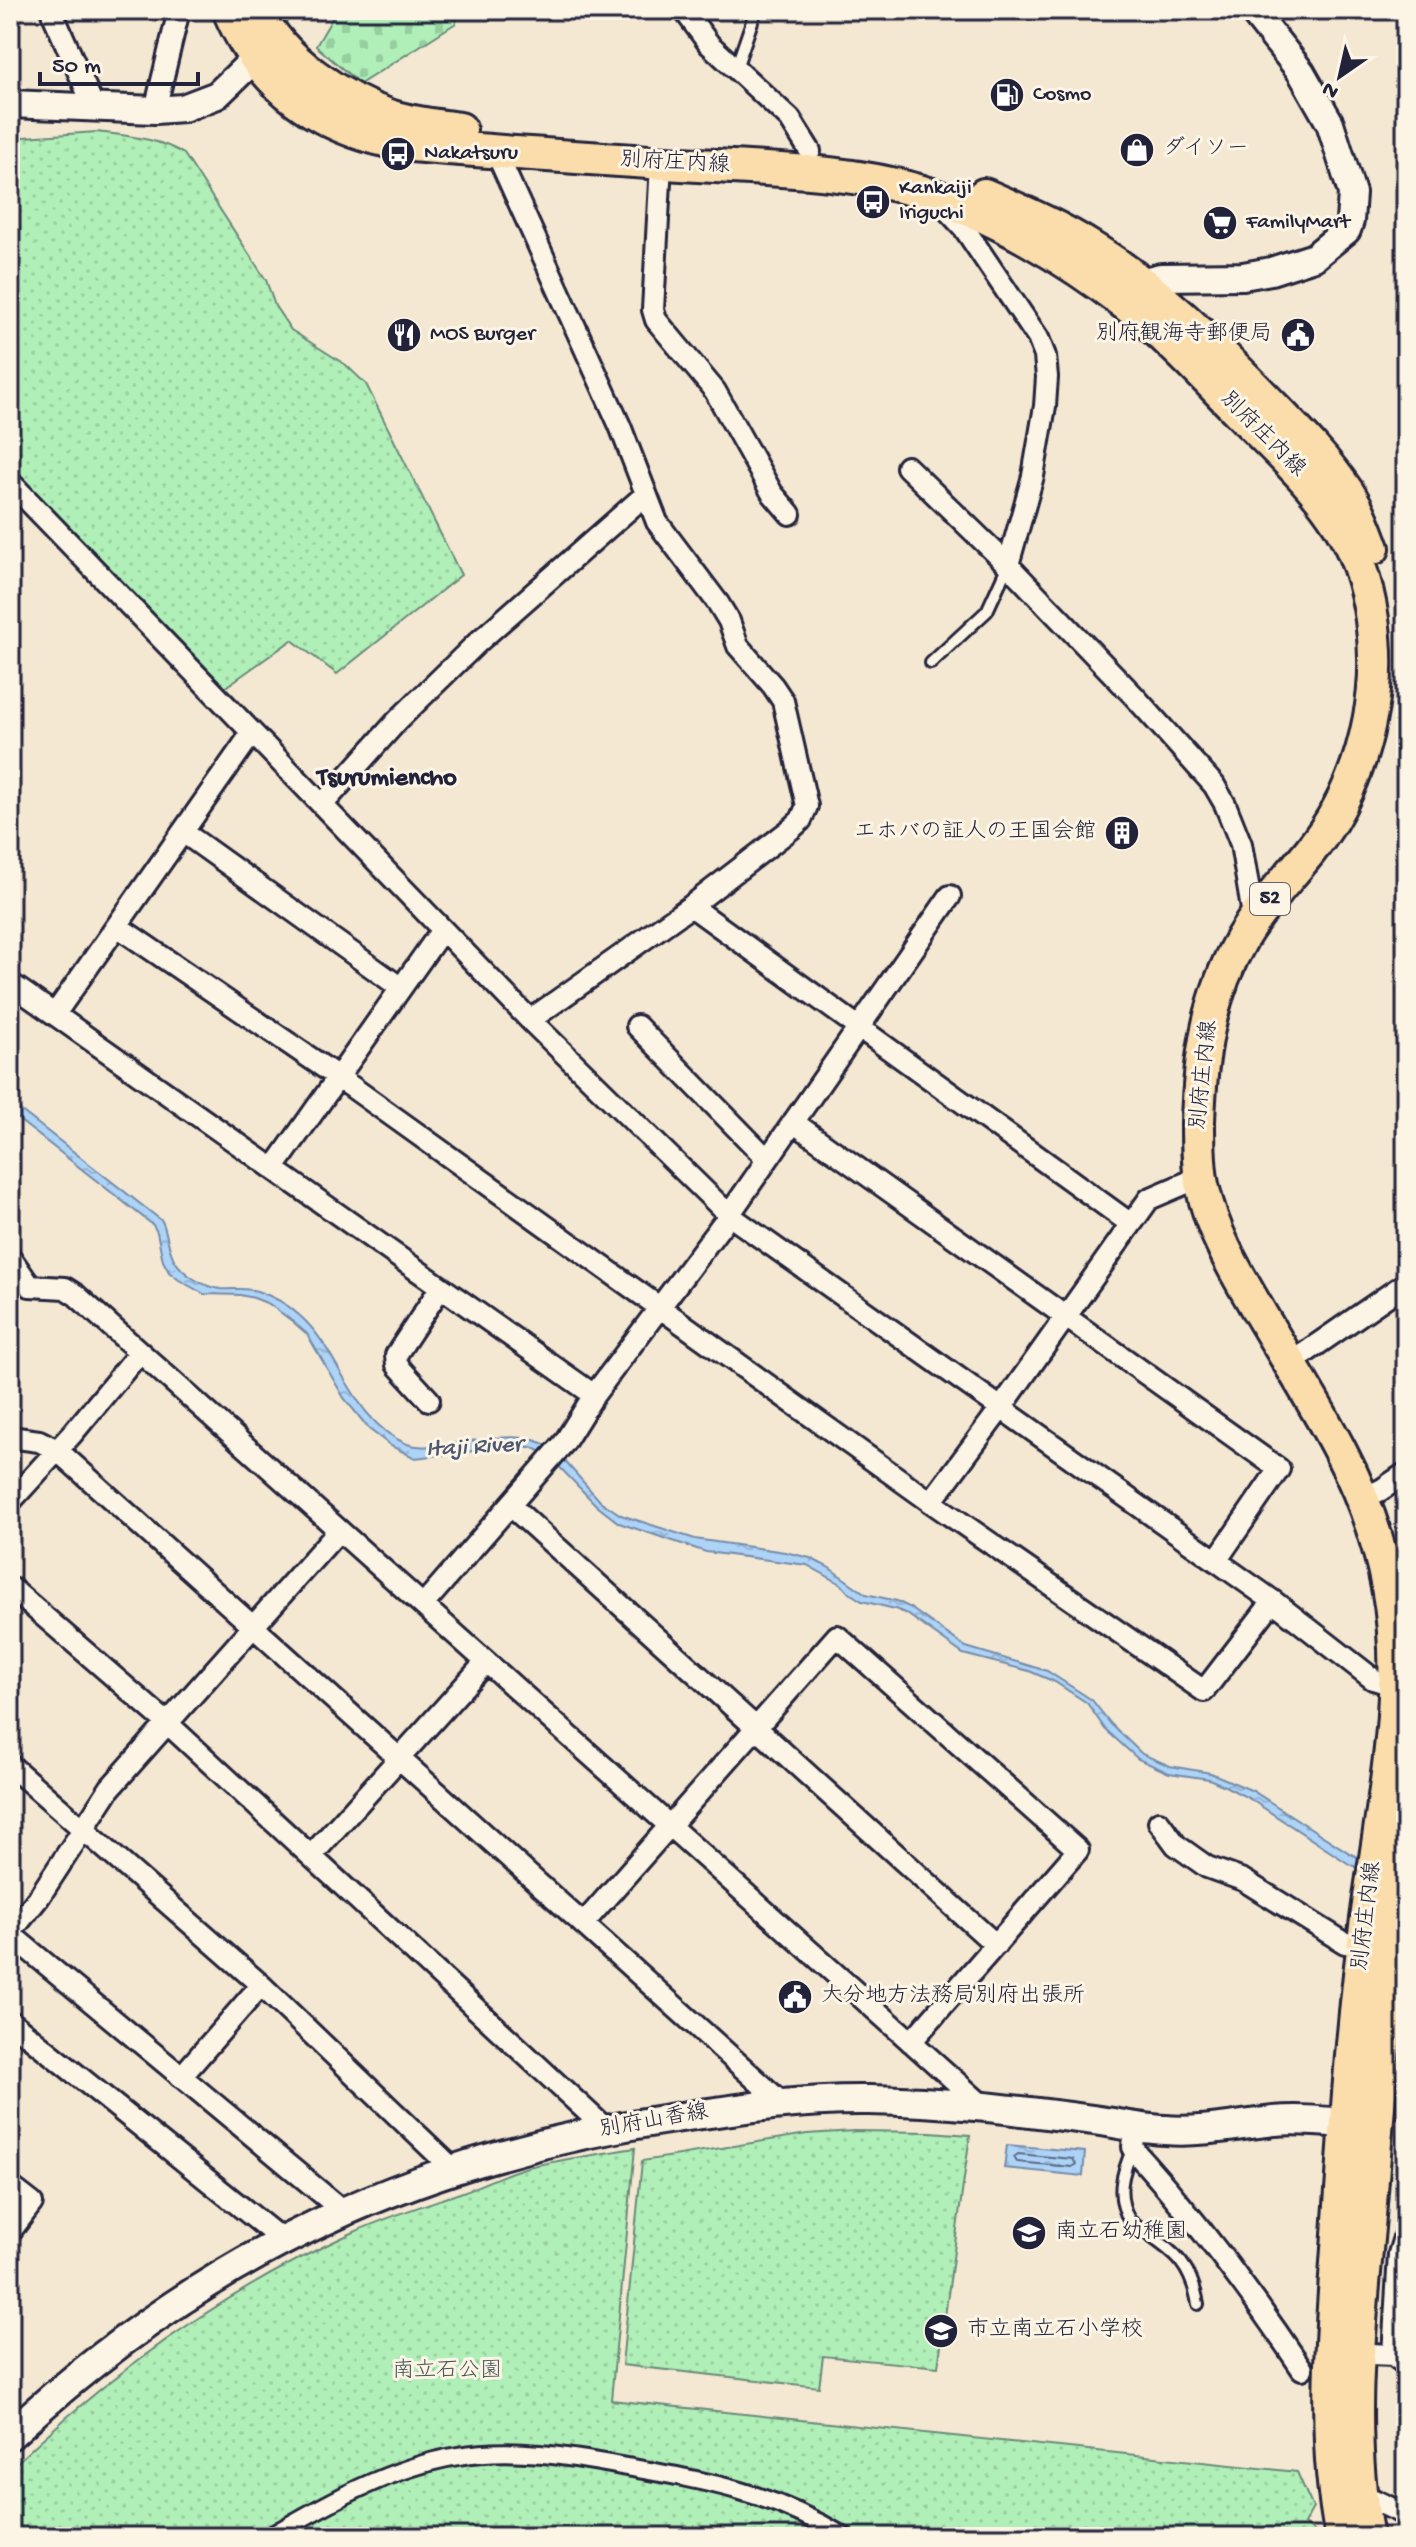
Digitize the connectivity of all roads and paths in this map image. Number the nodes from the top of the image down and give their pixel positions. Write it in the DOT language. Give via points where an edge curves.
graph roads {
  1 [pos="51,10"];
  2 [pos="179,10"];
  3 [pos="229,10"];
  4 [pos="258,10"];
  5 [pos="684,10"];
  6 [pos="756,10"];
  7 [pos="1252,10"];
  8 [pos="265,49"];
  9 [pos="736,70"];
  10 [pos="10,104"];
  11 [pos="94,107"];
  12 [pos="155,110"];
  13 [pos="810,151"];
  14 [pos="496,152"];
  15 [pos="661,163"];
  16 [pos="938,198"];
  17 [pos="1132,293"];
  18 [pos="907,467"];
  19 [pos="10,482"];
  20 [pos="645,495"];
  21 [pos="790,514"];
  22 [pos="1008,565"];
  23 [pos="931,663"];
  24 [pos="252,733"];
  25 [pos="322,805"];
  26 [pos="183,832"];
  27 [pos="950,896"];
  28 [pos="691,906"];
  29 [pos="1254,921"];
  30 [pos="117,926"];
  31 [pos="442,930"];
  32 [pos="10,983"];
  33 [pos="401,988"];
  34 [pos="55,1014"];
  35 [pos="530,1020"];
  36 [pos="637,1026"];
  37 [pos="859,1029"];
  38 [pos="338,1077"];
  39 [pos="793,1122"];
  40 [pos="767,1159"];
  41 [pos="274,1168"];
  42 [pos="1200,1177"];
  43 [pos="729,1215"];
  44 [pos="1131,1224"];
  45 [pos="10,1257"];
  46 [pos="1406,1283"];
  47 [pos="441,1287"];
  48 [pos="660,1308"];
  49 [pos="1066,1317"];
  50 [pos="140,1352"];
  51 [pos="1297,1359"];
  52 [pos="594,1395"];
  53 [pos="429,1400"];
  54 [pos="1001,1408"];
  55 [pos="10,1437"];
  56 [pos="57,1450"];
  57 [pos="1383,1487"];
  58 [pos="10,1502"];
  59 [pos="931,1502"];
  60 [pos="510,1505"];
  61 [pos="339,1530"];
  62 [pos="1216,1561"];
  63 [pos="1406,1574"];
  64 [pos="10,1587"];
  65 [pos="1273,1601"];
  66 [pos="423,1605"];
  67 [pos="253,1625"];
  68 [pos="486,1662"];
  69 [pos="1401,1686"];
  70 [pos="166,1722"];
  71 [pos="754,1729"];
  72 [pos="399,1758"];
  73 [pos="10,1765"];
  74 [pos="1406,1810"];
  75 [pos="1159,1822"];
  76 [pos="669,1825"];
  77 [pos="84,1828"];
  78 [pos="311,1856"];
  79 [pos="583,1924"];
  80 [pos="10,1933"];
  81 [pos="996,1945"];
  82 [pos="1377,1945"];
  83 [pos="261,1985"];
  84 [pos="10,2021"];
  85 [pos="911,2042"];
  86 [pos="181,2077"];
  87 [pos="783,2104"];
  88 [pos="983,2106"];
  89 [pos="1362,2125"];
  90 [pos="606,2129"];
  91 [pos="1134,2136"];
  92 [pos="453,2169"];
  93 [pos="10,2186"];
  94 [pos="343,2211"];
  95 [pos="1406,2231"];
  96 [pos="10,2232"];
  97 [pos="282,2240"];
  98 [pos="1198,2304"];
  99 [pos="1344,2353"];
  100 [pos="1400,2360"];
  101 [pos="1302,2369"];
  102 [pos="10,2435"];
  103 [pos="1347,2496"];
  104 [pos="1406,2515"];
  105 [pos="269,2537"];
  106 [pos="845,2537"];
  107 [pos="1342,2537"];
  108 [pos="1367,2537"];
  1 -- 11 [label="street"];
  2 -- 12 [label="street"];
  3 -- 8 [label="main road, 別府庄内線 / 52" via="239,33"];
  4 -- 8 [label="main road, 別府庄内線 / 52"];
  5 -- 9 [label="street"];
  6 -- 9 [label="lane"];
  7 -- 17 [label="street" via="1301,72 1330,123 1352,193 1347,230 1314,257 1271,271 1161,277"];
  8 -- 12 [label="street" via="208,100"];
  8 -- 13 [label="main road, 別府庄内線 / 52" via="302,64 344,95 406,121 510,133"];
  8 -- 14 [label="main road, 別府庄内線 / 52" via="275,83 321,116 362,135"];
  9 -- 13 [label="street" via="790,119"];
  10 -- 11 [label="street"];
  11 -- 12 [label="street"];
  13 -- 17 [label="main road, 別府庄内線 / 52" via="892,163 1030,215 1094,249"];
  14 -- 15 [label="main road, 別府庄内線 / 52"];
  14 -- 20 [label="street" via="620,426"];
  15 -- 16 [label="main road, 別府庄内線 / 52" via="845,175"];
  15 -- 21 [label="street" via="656,320 715,391 772,493"];
  16 -- 17 [label="main road, 別府庄内線 / 52" via="1016,233 1079,272"];
  16 -- 22 [label="street" via="964,228 1045,356 1039,444"];
  17 -- 29 [label="main road, 別府庄内線 / 52" via="1177,350 1309,483 1348,541 1368,598 1373,696 1352,777 1321,837"];
  17 -- 51 [label="main road, 別府庄内線 / 52" via="1202,334 1327,465 1364,523 1389,606 1390,706 1374,777 1338,847 1254,962 1224,1056 1218,1172 1238,1233"];
  18 -- 22 [label="street"];
  19 -- 24 [label="street"];
  20 -- 25 [label="street" via="451,667"];
  20 -- 28 [label="street" via="657,522 718,603 738,646 783,701 807,799 805,813 791,829"];
  22 -- 23 [label="lane" via="987,611"];
  22 -- 29 [label="street" via="1214,785 1241,844"];
  24 -- 25 [label="street"];
  24 -- 26 [label="street"];
  25 -- 31 [label="street"];
  26 -- 30 [label="street"];
  26 -- 33 [label="street"];
  27 -- 37 [label="street"];
  28 -- 35 [label="street"];
  28 -- 37 [label="street"];
  29 -- 42 [label="main road, 別府庄内線 / 52" via="1218,990 1205,1042 1199,1092"];
  30 -- 34 [label="street"];
  30 -- 38 [label="street"];
  31 -- 33 [label="street"];
  31 -- 35 [label="street"];
  32 -- 34 [label="street"];
  33 -- 38 [label="street"];
  34 -- 41 [label="street"];
  35 -- 43 [label="street"];
  36 -- 40 [label="street"];
  37 -- 39 [label="street"];
  37 -- 44 [label="street"];
  38 -- 41 [label="street"];
  38 -- 48 [label="street"];
  39 -- 40 [label="street"];
  39 -- 49 [label="street"];
  40 -- 43 [label="street"];
  41 -- 47 [label="street"];
  42 -- 44 [label="street" via="1149,1199"];
  42 -- 51 [label="main road, 別府庄内線 / 52" via="1221,1242"];
  43 -- 48 [label="street"];
  43 -- 54 [label="street"];
  44 -- 49 [label="street"];
  45 -- 50 [label="street" via="30,1286 69,1290"];
  46 -- 51 [label="street"];
  47 -- 52 [label="street"];
  47 -- 53 [label="street" via="396,1355 397,1365"];
  48 -- 52 [label="street"];
  48 -- 59 [label="street"];
  49 -- 54 [label="street"];
  49 -- 62 [label="street" via="1279,1469"];
  50 -- 56 [label="street"];
  50 -- 61 [label="street"];
  51 -- 57 [label="main road, 別府庄内線 / 52" via="1343,1456"];
  52 -- 60 [label="street" via="564,1443"];
  54 -- 59 [label="street"];
  54 -- 62 [label="street"];
  55 -- 56 [label="street"];
  56 -- 58 [label="street"];
  56 -- 67 [label="street"];
  57 -- 63 [label="main road, 別府庄内線 / 52"];
  57 -- 69 [label="main road, 別府庄内線 / 52" via="1378,1545"];
  59 -- 65 [label="street" via="1204,1691"];
  60 -- 66 [label="street"];
  60 -- 71 [label="street"];
  61 -- 66 [label="street"];
  61 -- 67 [label="street"];
  62 -- 65 [label="street"];
  64 -- 70 [label="street"];
  65 -- 69 [label="street" via="1373,1679"];
  66 -- 68 [label="street"];
  67 -- 70 [label="street"];
  67 -- 72 [label="street"];
  68 -- 72 [label="street"];
  68 -- 76 [label="street"];
  69 -- 82 [label="main road, 別府庄内線 / 52" via="1392,1737"];
  70 -- 77 [label="street"];
  70 -- 78 [label="street"];
  71 -- 76 [label="street"];
  71 -- 81 [label="street"];
  71 -- 81 [label="street" via="837,1636 1078,1850"];
  72 -- 78 [label="street"];
  72 -- 79 [label="street"];
  73 -- 77 [label="street"];
  74 -- 82 [label="main road, 別府庄内線 / 52"];
  75 -- 82 [label="street" via="1176,1845 1207,1867 1243,1880 1345,1943"];
  76 -- 79 [label="street"];
  76 -- 85 [label="street"];
  77 -- 80 [label="street"];
  77 -- 83 [label="street"];
  78 -- 90 [label="street"];
  79 -- 87 [label="street"];
  80 -- 86 [label="street"];
  81 -- 85 [label="street"];
  82 -- 89 [label="main road, 別府庄内線 / 52"];
  83 -- 86 [label="street"];
  83 -- 92 [label="street"];
  84 -- 97 [label="street"];
  85 -- 88 [label="street"];
  86 -- 94 [label="street"];
  87 -- 88 [label="main road, 別府山香線" via="866,2100"];
  87 -- 90 [label="main road, 別府山香線"];
  88 -- 91 [label="main road, 別府山香線"];
  89 -- 91 [label="main road, 別府山香線" via="1299,2119"];
  89 -- 99 [label="main road, 別府庄内線 / 52"];
  90 -- 92 [label="main road, 別府山香線"];
  91 -- 98 [label="lane" via="1121,2184 1124,2212 1184,2263"];
  91 -- 101 [label="street"];
  92 -- 94 [label="main road, 別府山香線"];
  93 -- 96 [label="street" via="32,2203"];
  94 -- 97 [label="main road, 別府山香線"];
  95 -- 100 [label="street" via="1399,2254"];
  97 -- 102 [label="main road, 別府山香線" via="130,2334"];
  99 -- 100 [label="street"];
  99 -- 103 [label="main road, 別府庄内線 / 52" via="1329,2449"];
  103 -- 104 [label="street"];
  103 -- 107 [label="main road, 別府庄内線 / 52"];
  103 -- 108 [label="main road, 別府庄内線 / 52"];
  105 -- 106 [label="street" via="367,2485 436,2460 518,2453 716,2483 792,2509"];
}
